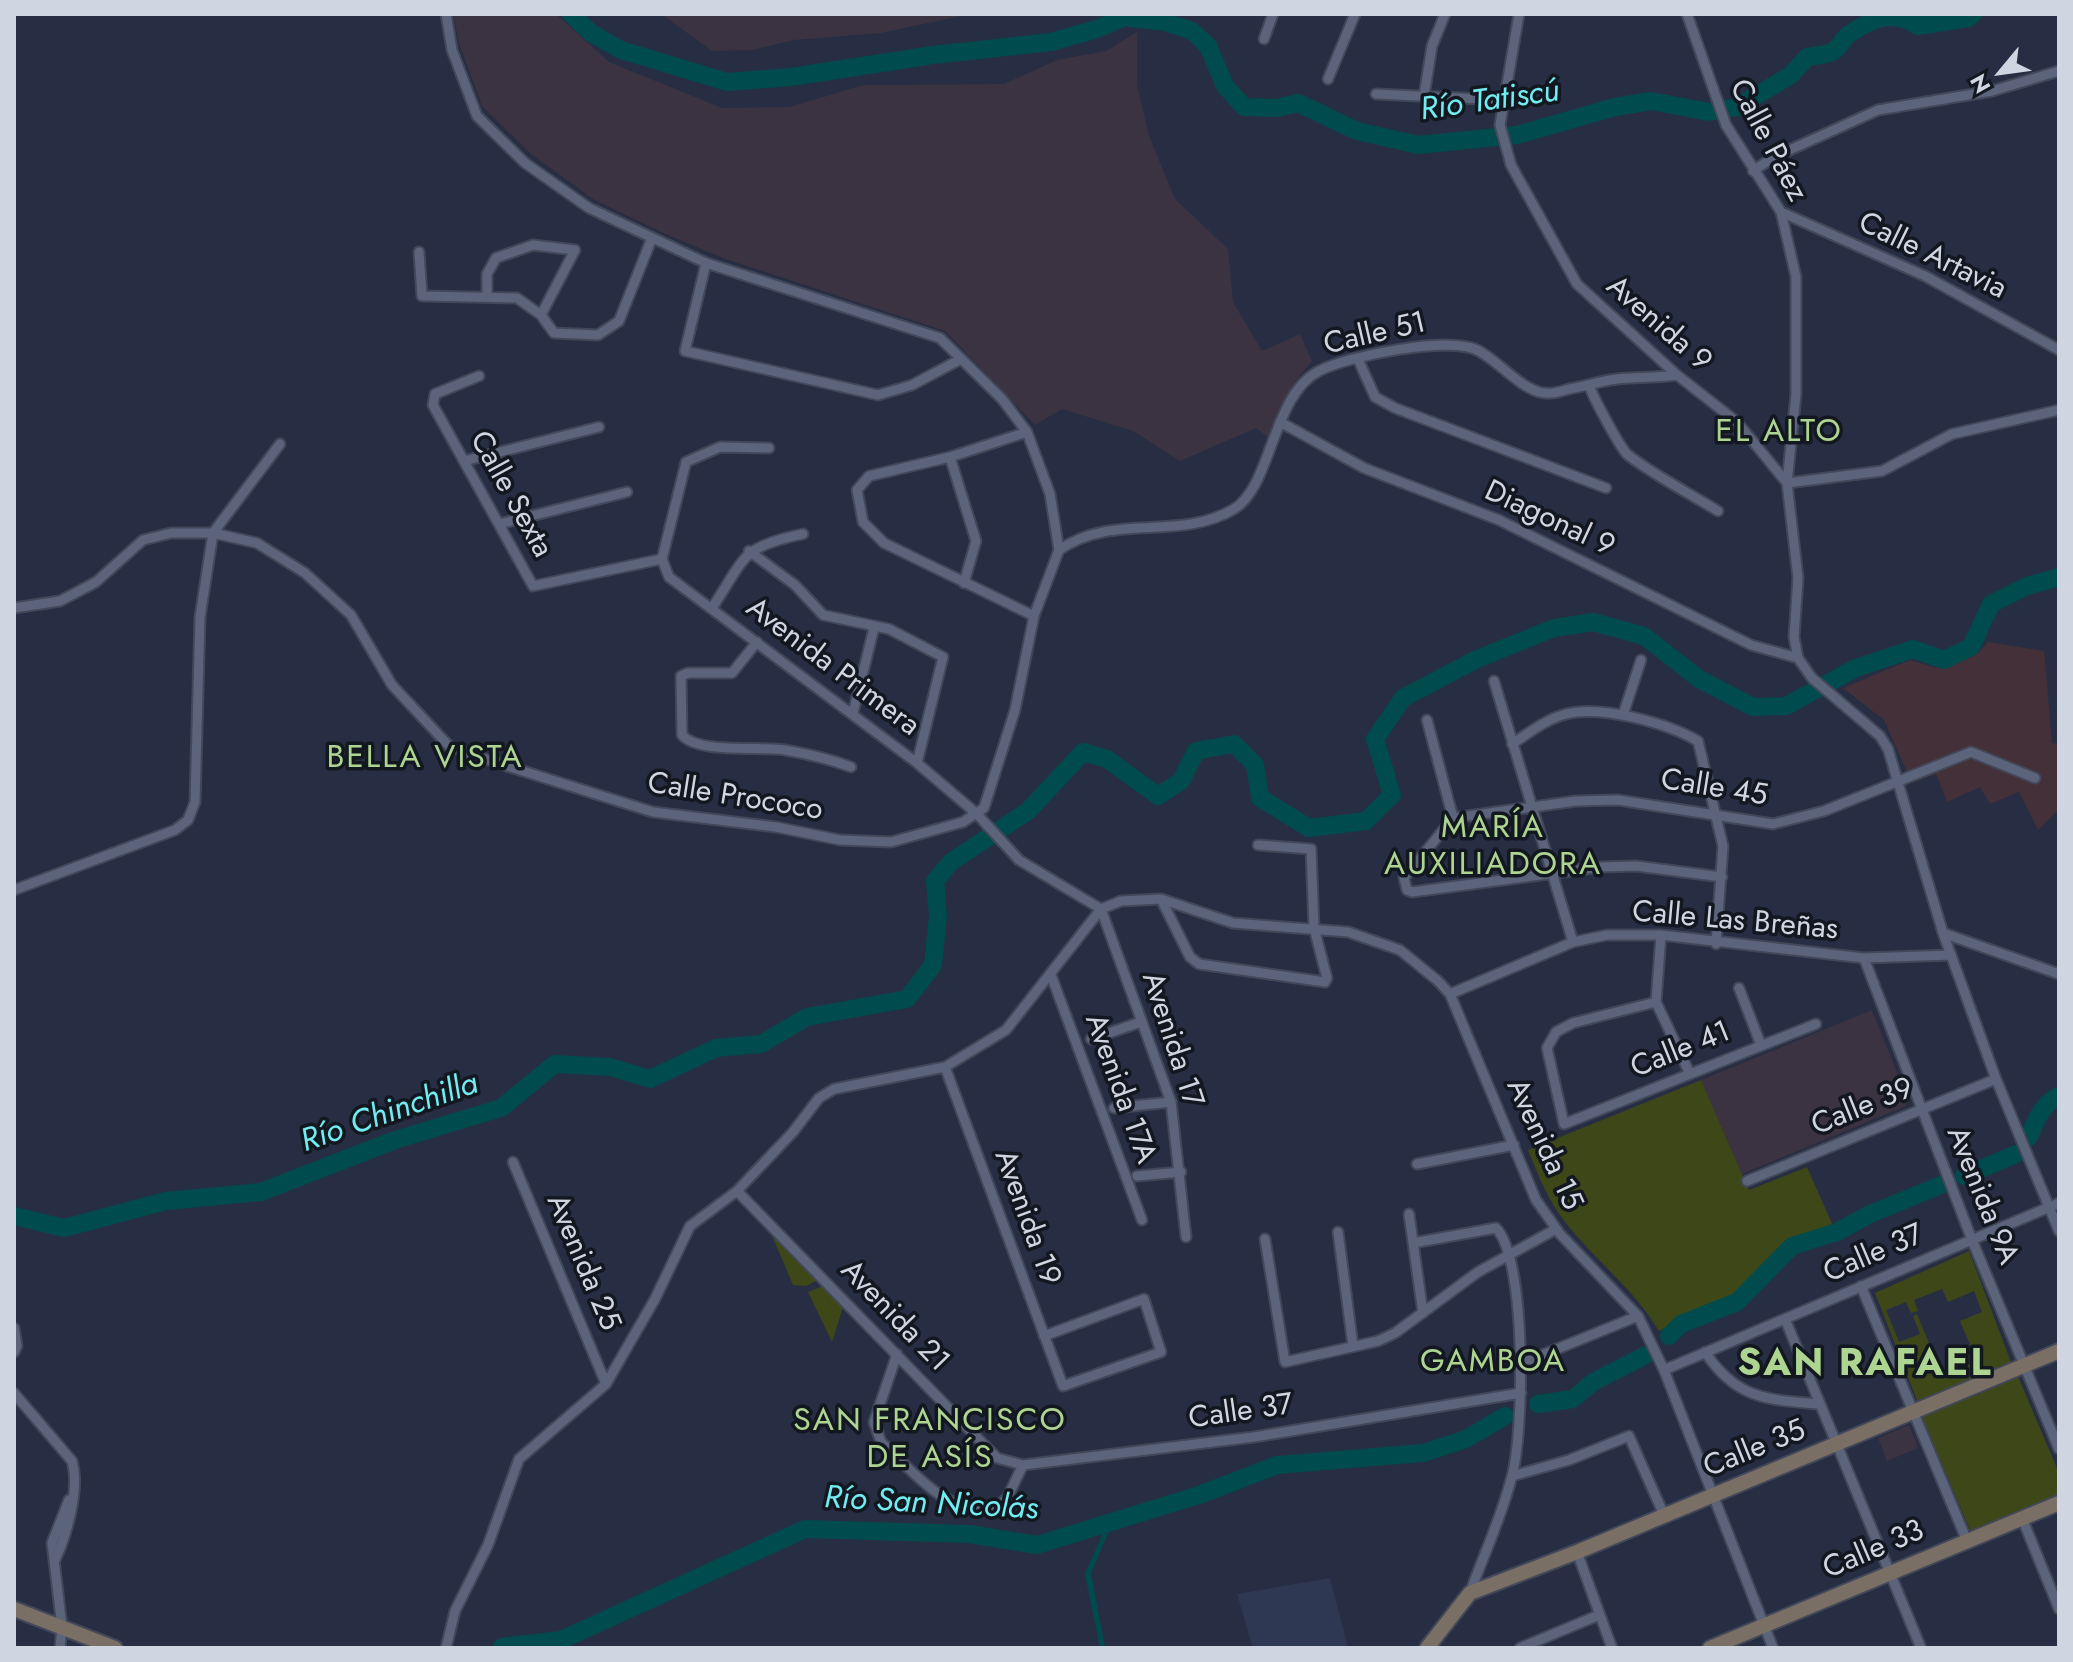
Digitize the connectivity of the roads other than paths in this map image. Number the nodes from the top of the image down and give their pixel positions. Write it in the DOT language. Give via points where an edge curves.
graph roads {
  1 [pos="446,14"];
  2 [pos="1273,14"];
  3 [pos="1355,14"];
  4 [pos="1445,14"];
  5 [pos="1519,14"];
  6 [pos="1687,14"];
  7 [pos="1264,39"];
  8 [pos="2059,71"];
  9 [pos="1328,79"];
  10 [pos="1376,94"];
  11 [pos="1424,96"];
  12 [pos="1503,100"];
  13 [pos="1753,171"];
  14 [pos="1781,212"];
  15 [pos="652,238"];
  16 [pos="419,252"];
  17 [pos="706,263"];
  18 [pos="487,297"];
  19 [pos="541,315"];
  20 [pos="2059,350"];
  21 [pos="961,359"];
  22 [pos="1358,359"];
  23 [pos="1677,375"];
  24 [pos="479,376"];
  25 [pos="1589,385"];
  26 [pos="2059,410"];
  27 [pos="1280,422"];
  28 [pos="599,427"];
  29 [pos="1027,432"];
  30 [pos="280,444"];
  31 [pos="769,448"];
  32 [pos="950,457"];
  33 [pos="464,461"];
  34 [pos="1787,483"];
  35 [pos="1606,488"];
  36 [pos="627,492"];
  37 [pos="1718,511"];
  38 [pos="499,524"];
  39 [pos="213,533"];
  40 [pos="803,534"];
  41 [pos="1059,550"];
  42 [pos="749,551"];
  43 [pos="662,559"];
  44 [pos="964,583"];
  45 [pos="14,608"];
  46 [pos="712,608"];
  47 [pos="1034,616"];
  48 [pos="874,628"];
  49 [pos="757,642"];
  50 [pos="1798,658"];
  51 [pos="1641,660"];
  52 [pos="1494,681"];
  53 [pos="853,713"];
  54 [pos="1623,715"];
  55 [pos="1427,720"];
  56 [pos="1512,744"];
  57 [pos="917,763"];
  58 [pos="851,767"];
  59 [pos="2035,778"];
  60 [pos="1900,782"];
  61 [pos="1532,810"];
  62 [pos="1717,813"];
  63 [pos="977,814"];
  64 [pos="1453,818"];
  65 [pos="1258,845"];
  66 [pos="1551,875"];
  67 [pos="1722,877"];
  68 [pos="14,890"];
  69 [pos="1161,899"];
  70 [pos="1101,909"];
  71 [pos="1314,928"];
  72 [pos="1943,933"];
  73 [pos="1661,935"];
  74 [pos="1573,942"];
  75 [pos="1716,944"];
  76 [pos="1951,955"];
  77 [pos="1864,958"];
  78 [pos="2059,974"];
  79 [pos="1051,975"];
  80 [pos="1739,988"];
  81 [pos="1450,994"];
  82 [pos="1656,1002"];
  83 [pos="1141,1022"];
  84 [pos="1816,1024"];
  85 [pos="1091,1039"];
  86 [pos="1761,1045"];
  87 [pos="945,1067"];
  88 [pos="1690,1074"];
  89 [pos="1996,1079"];
  90 [pos="1171,1102"];
  91 [pos="1114,1108"];
  92 [pos="1921,1110"];
  93 [pos="1514,1145"];
  94 [pos="513,1162"];
  95 [pos="1417,1164"];
  96 [pos="1181,1172"];
  97 [pos="1137,1176"];
  98 [pos="1747,1181"];
  99 [pos="737,1191"];
  100 [pos="2054,1205"];
  101 [pos="1409,1214"];
  102 [pos="1142,1220"];
  103 [pos="1556,1229"];
  104 [pos="2059,1231"];
  105 [pos="1338,1232"];
  106 [pos="1186,1237"];
  107 [pos="1265,1239"];
  108 [pos="1972,1240"];
  109 [pos="1413,1243"];
  110 [pos="1511,1256"];
  111 [pos="1861,1286"];
  112 [pos="1423,1313"];
  113 [pos="1638,1316"];
  114 [pos="1785,1319"];
  115 [pos="14,1328"];
  116 [pos="1044,1336"];
  117 [pos="1353,1346"];
  118 [pos="2059,1351"];
  119 [pos="14,1352"];
  120 [pos="1705,1352"];
  121 [pos="897,1354"];
  122 [pos="1520,1364"];
  123 [pos="2024,1365"];
  124 [pos="1664,1370"];
  125 [pos="606,1384"];
  126 [pos="14,1393"];
  127 [pos="1521,1393"];
  128 [pos="1820,1404"];
  129 [pos="1913,1412"];
  130 [pos="1837,1444"];
  131 [pos="2059,1449"];
  132 [pos="1023,1465"];
  133 [pos="1512,1476"];
  134 [pos="1711,1496"];
  135 [pos="2059,1503"];
  136 [pos="1664,1515"];
  137 [pos="2022,1518"];
  138 [pos="1967,1541"];
  139 [pos="1577,1552"];
  140 [pos="1890,1573"];
  141 [pos="1470,1593"];
  142 [pos="14,1609"];
  143 [pos="2059,1609"];
  144 [pos="1599,1615"];
  145 [pos="1764,1625"];
  146 [pos="62,1627"];
  147 [pos="60,1648"];
  148 [pos="115,1648"];
  149 [pos="446,1648"];
  150 [pos="1427,1648"];
  151 [pos="1520,1648"];
  152 [pos="1612,1648"];
  153 [pos="1710,1648"];
  154 [pos="1773,1648"];
  155 [pos="1921,1648"];
  1 -- 15 [label="street" via="452,50 477,116 525,163 589,208"];
  2 -- 7 [label="street"];
  3 -- 9 [label="street"];
  4 -- 11 [label="street" via="1432,46"];
  5 -- 12 [label="street, Avenida 9"];
  6 -- 13 [label="street, Calle Páez" via="1715,101"];
  8 -- 13 [label="street" via="1992,91 1878,110"];
  10 -- 11 [label="street"];
  11 -- 12 [label="street"];
  12 -- 23 [label="street, Avenida 9" via="1506,153 1577,284"];
  13 -- 14 [label="street, Calle Páez"];
  14 -- 20 [label="street, Calle Artavia" via="1925,276"];
  14 -- 34 [label="street, Calle Páez" via="1796,277 1796,394"];
  15 -- 17 [label="street"];
  15 -- 19 [label="street" via="619,321 598,335 554,333"];
  16 -- 18 [label="street" via="422,296"];
  17 -- 21 [label="street" via="940,338"];
  17 -- 21 [label="street" via="685,351 878,395 912,385"];
  18 -- 19 [label="street" via="517,298"];
  18 -- 19 [label="street" via="487,274 496,258 533,245 575,250"];
  21 -- 29 [label="street"];
  22 -- 25 [label="street, Calle 51" via="1415,347 1463,345 1541,392"];
  22 -- 27 [label="street, Calle 51" via="1319,371 1294,396"];
  22 -- 35 [label="street" via="1375,397 1395,408"];
  23 -- 25 [label="street, Calle 51"];
  23 -- 34 [label="street, Avenida 9" via="1737,422"];
  24 -- 33 [label="street, Calle Sexta" via="433,399"];
  25 -- 37 [label="street" via="1626,453"];
  26 -- 34 [label="street" via="1952,434 1882,471"];
  27 -- 41 [label="street, Calle 51" via="1248,495 1231,510 1203,522 1090,532"];
  27 -- 50 [label="street, Diagonal 9" via="1364,468 1499,520 1751,645"];
  28 -- 33 [label="street"];
  29 -- 32 [label="street"];
  29 -- 41 [label="street" via="1050,494"];
  30 -- 39 [label="street"];
  31 -- 43 [label="street" via="720,447 686,462"];
  32 -- 44 [label="street" via="976,541"];
  32 -- 44 [label="street" via="869,476 857,490 863,522 884,543"];
  33 -- 38 [label="street, Calle Sexta"];
  34 -- 50 [label="street" via="1798,578"];
  36 -- 38 [label="street"];
  38 -- 43 [label="street, Calle Sexta" via="533,586"];
  39 -- 45 [label="street, Calle Prococo" via="171,533 143,540 96,582 60,601"];
  39 -- 63 [label="street, Calle Prococo" via="257,543 305,573 351,615 392,685 449,746 653,812 840,840 891,842"];
  39 -- 68 [label="street" via="200,617 195,802 188,820 175,830"];
  40 -- 42 [label="street"];
  41 -- 47 [label="street"];
  42 -- 46 [label="street"];
  42 -- 48 [label="street" via="795,585 823,615"];
  43 -- 46 [label="street, Avenida Primera" via="669,577"];
  44 -- 47 [label="street"];
  46 -- 49 [label="street, Avenida Primera"];
  47 -- 63 [label="street" via="1015,710 989,799"];
  48 -- 53 [label="street"];
  48 -- 57 [label="street" via="889,629 943,657"];
  49 -- 53 [label="street, Avenida Primera"];
  49 -- 58 [label="street" via="732,673 681,676 682,735 694,744 781,750"];
  50 -- 60 [label="street" via="1812,678 1880,736"];
  51 -- 54 [label="street"];
  52 -- 56 [label="street"];
  53 -- 57 [label="street, Avenida Primera"];
  54 -- 56 [label="street" via="1568,713"];
  54 -- 62 [label="street" via="1698,741"];
  55 -- 64 [label="street"];
  56 -- 61 [label="street"];
  57 -- 63 [label="street, Avenida Primera"];
  59 -- 60 [label="street, Calle 45" via="1971,752"];
  60 -- 62 [label="street, Calle 45" via="1794,821 1773,824"];
  60 -- 72 [label="street"];
  61 -- 62 [label="street, Calle 45" via="1618,800"];
  61 -- 64 [label="street, Calle 45"];
  61 -- 66 [label="street"];
  62 -- 67 [label="street"];
  63 -- 70 [label="street" via="1032,869"];
  64 -- 66 [label="street" via="1404,878 1412,892"];
  65 -- 71 [label="street" via="1311,849"];
  66 -- 67 [label="street" via="1636,866"];
  66 -- 74 [label="street"];
  67 -- 75 [label="street"];
  69 -- 70 [label="street" via="1121,901"];
  69 -- 71 [label="street" via="1225,921"];
  69 -- 71 [label="street" via="1194,962 1325,982"];
  70 -- 79 [label="street"];
  70 -- 83 [label="street, Avenida 17"];
  71 -- 81 [label="street" via="1348,932 1400,950"];
  72 -- 76 [label="street"];
  72 -- 78 [label="street"];
  73 -- 74 [label="street, Calle Las Breñas" via="1607,935"];
  73 -- 75 [label="street, Calle Las Breñas"];
  73 -- 82 [label="street"];
  74 -- 81 [label="street, Calle Las Breñas"];
  75 -- 77 [label="street, Calle Las Breñas"];
  76 -- 77 [label="street, Calle Las Breñas"];
  76 -- 89 [label="street"];
  77 -- 92 [label="street, Avenida 9A"];
  79 -- 87 [label="street" via="1006,1030"];
  79 -- 102 [label="street, Avenida 17A"];
  80 -- 86 [label="street"];
  81 -- 93 [label="street, Avenida 15"];
  82 -- 88 [label="street"];
  82 -- 88 [label="street, Calle 41" via="1556,1032 1547,1048 1564,1124"];
  83 -- 85 [label="street"];
  83 -- 90 [label="street, Avenida 17"];
  84 -- 86 [label="street, Calle 41"];
  86 -- 88 [label="street, Calle 41"];
  87 -- 99 [label="street" via="834,1089 819,1098"];
  87 -- 116 [label="street, Avenida 19"];
  89 -- 92 [label="street, Calle 39"];
  89 -- 100 [label="street"];
  90 -- 91 [label="street"];
  90 -- 96 [label="street, Avenida 17"];
  92 -- 98 [label="street, Calle 39"];
  92 -- 108 [label="street, Avenida 9A"];
  93 -- 95 [label="street"];
  93 -- 103 [label="street, Avenida 15" via="1536,1200"];
  94 -- 125 [label="street, Avenida 25"];
  96 -- 97 [label="street"];
  96 -- 106 [label="street, Avenida 17"];
  99 -- 121 [label="street, Avenida 21"];
  99 -- 125 [label="street" via="690,1226"];
  100 -- 104 [label="street"];
  100 -- 108 [label="street, Calle 37"];
  101 -- 109 [label="street"];
  103 -- 110 [label="street"];
  103 -- 113 [label="street, Avenida 15"];
  105 -- 117 [label="street"];
  107 -- 117 [label="street" via="1285,1362"];
  108 -- 111 [label="street, Calle 37"];
  108 -- 123 [label="street, Avenida 9A"];
  109 -- 110 [label="street" via="1496,1228"];
  109 -- 112 [label="street"];
  110 -- 112 [label="street" via="1478,1272"];
  110 -- 122 [label="street"];
  111 -- 114 [label="street, Calle 37"];
  111 -- 129 [label="street"];
  112 -- 117 [label="street" via="1378,1341"];
  113 -- 122 [label="street"];
  113 -- 124 [label="street, Avenida 15"];
  114 -- 120 [label="street, Calle 37"];
  114 -- 128 [label="street"];
  115 -- 119 [label="street"];
  116 -- 116 [label="street, Avenida 19" via="1063,1386 1161,1352 1144,1299"];
  118 -- 123 [label="main road, Calle 35"];
  120 -- 124 [label="street, Calle 37"];
  120 -- 128 [label="street" via="1720,1376 1741,1390"];
  121 -- 132 [label="street, Avenida 21" via="997,1458"];
  121 -- 132 [label="street" via="874,1422 881,1442 945,1501 993,1511 1007,1498"];
  122 -- 127 [label="street"];
  123 -- 129 [label="main road, Calle 35"];
  123 -- 131 [label="street, Avenida 9A"];
  124 -- 134 [label="street, Avenida 15"];
  125 -- 149 [label="street" via="519,1459 488,1545 455,1611"];
  126 -- 146 [label="street" via="75,1470 71,1521 55,1560"];
  127 -- 132 [label="street, Calle 37" via="1254,1437"];
  127 -- 133 [label="street"];
  128 -- 130 [label="street"];
  129 -- 130 [label="main road, Calle 35"];
  129 -- 138 [label="street"];
  130 -- 134 [label="main road, Calle 35"];
  130 -- 140 [label="street"];
  133 -- 136 [label="street" via="1629,1436"];
  133 -- 141 [label="street"];
  134 -- 136 [label="main road, Calle 35"];
  134 -- 145 [label="street, Avenida 15"];
  135 -- 137 [label="main road, Calle 33"];
  136 -- 139 [label="main road, Calle 35"];
  137 -- 138 [label="main road, Calle 33"];
  137 -- 143 [label="street"];
  138 -- 140 [label="main road, Calle 33"];
  139 -- 141 [label="main road, Calle 35"];
  139 -- 144 [label="street"];
  140 -- 145 [label="main road, Calle 33"];
  140 -- 155 [label="street"];
  141 -- 150 [label="main road"];
  142 -- 146 [label="main road"];
  144 -- 151 [label="street"];
  144 -- 152 [label="street"];
  145 -- 153 [label="main road, Calle 33"];
  145 -- 154 [label="street, Avenida 15"];
  146 -- 147 [label="street"];
  146 -- 148 [label="main road"];
}
